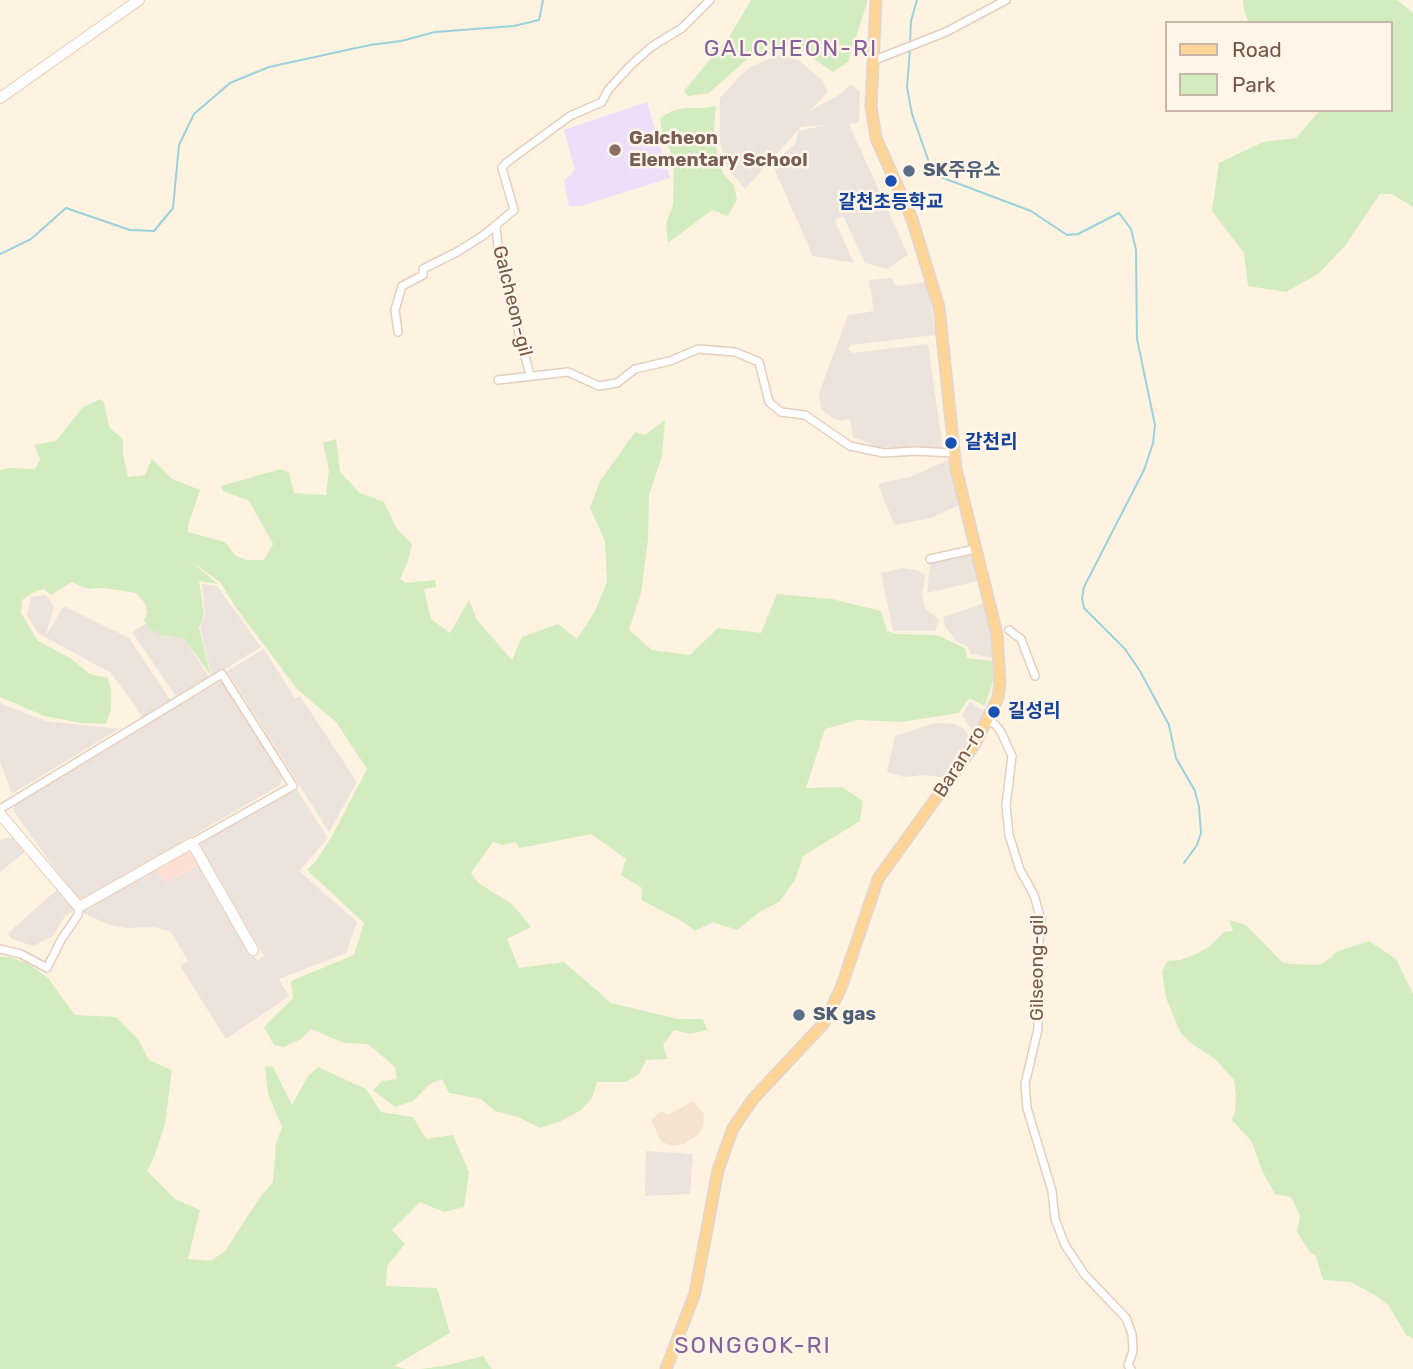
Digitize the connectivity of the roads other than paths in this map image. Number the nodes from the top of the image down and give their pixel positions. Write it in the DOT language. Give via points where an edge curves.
graph roads {
  1 [pos="139,0"];
  2 [pos="710,0"];
  3 [pos="876,0"];
  4 [pos="1006,0"];
  5 [pos="872,61"];
  6 [pos="0,98"];
  7 [pos="495,226"];
  8 [pos="398,332"];
  9 [pos="530,375"];
  10 [pos="498,380"];
  11 [pos="954,453"];
  12 [pos="975,549"];
  13 [pos="930,559"];
  14 [pos="1009,630"];
  15 [pos="1035,676"];
  16 [pos="986,720"];
  17 [pos="0,809"];
  18 [pos="0,814"];
  19 [pos="192,843"];
  20 [pos="79,907"];
  21 [pos="0,949"];
  22 [pos="253,950"];
  23 [pos="666,1369"];
  24 [pos="1131,1369"];
  1 -- 6 [label="street"];
  2 -- 7 [label="street, Galcheon-gil" via="682,28 631,65 602,102 570,116 506,163 502,168 514,211"];
  3 -- 5 [label="main road, Baran-ro"];
  4 -- 5 [label="street" via="946,32"];
  5 -- 11 [label="main road, Baran-ro" via="870,107 876,138 912,219 939,307"];
  7 -- 8 [label="street, Galcheon-gil" via="402,286 395,310"];
  7 -- 9 [label="street, Galcheon-gil"];
  9 -- 10 [label="street"];
  9 -- 11 [label="street" via="568,372 599,386 698,349 735,352 759,362 769,402 781,412 805,415 850,446 884,453"];
  11 -- 12 [label="main road, Baran-ro"];
  12 -- 13 [label="street"];
  12 -- 16 [label="main road, Baran-ro" via="997,634 998,698"];
  14 -- 15 [label="street" via="1021,639"];
  16 -- 23 [label="main road, Baran-ro" via="975,744 878,879 841,988 824,1023 754,1098 733,1128 719,1170 695,1293"];
  16 -- 24 [label="street, Gilseong-gil" via="1001,732 1012,756 1006,805 1009,835 1041,920 1038,1029 1026,1084 1027,1108 1065,1245 1085,1275 1126,1318 1132,1334"];
  17 -- 19 [label="street" via="222,674 293,786"];
  18 -- 20 [label="street"];
  19 -- 20 [label="street"];
  19 -- 22 [label="street"];
  20 -- 21 [label="street" via="47,968"];
}
